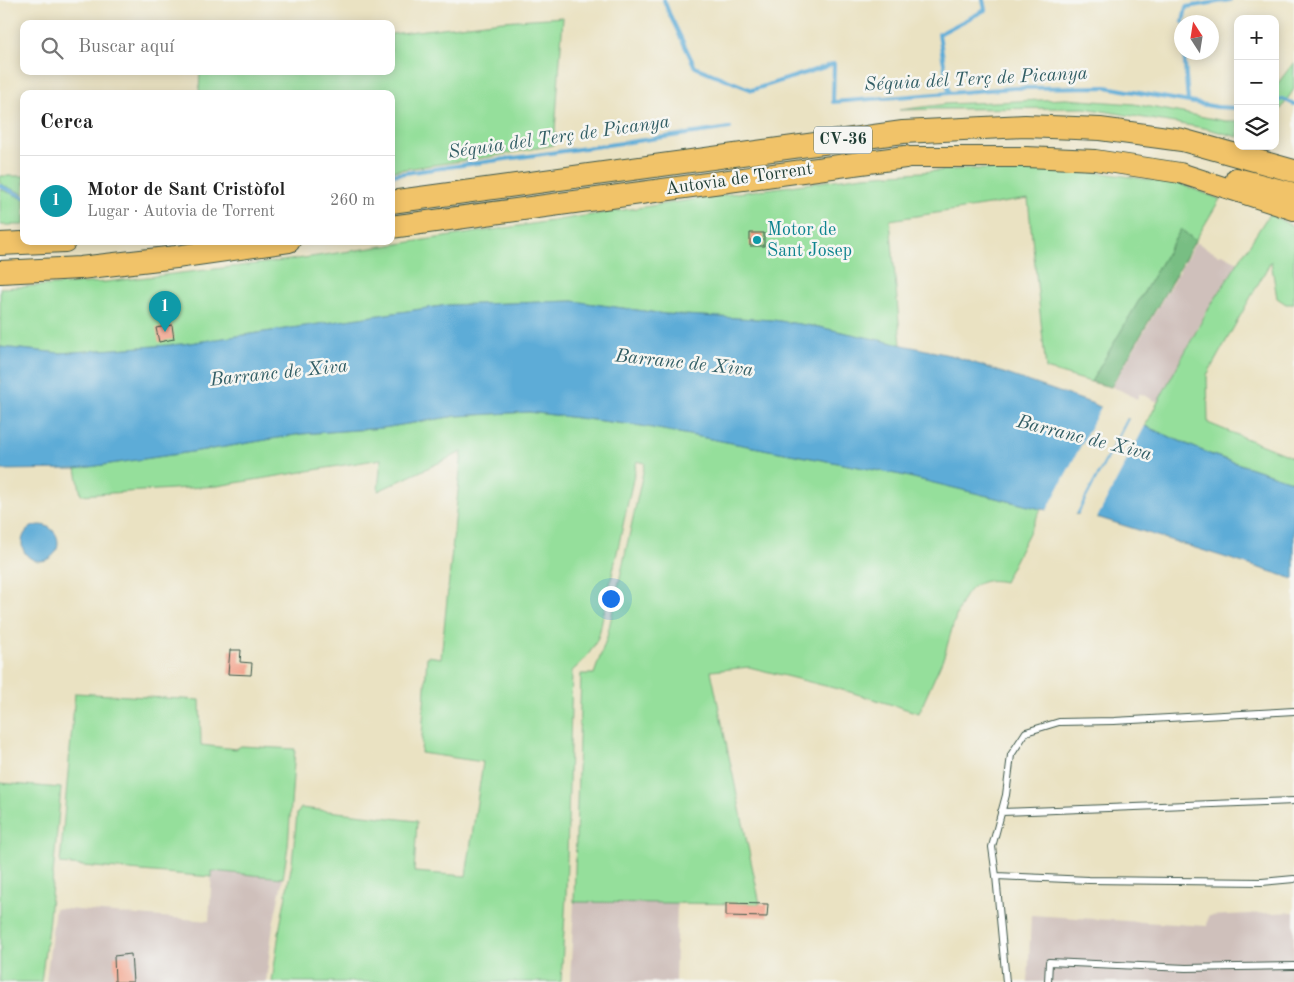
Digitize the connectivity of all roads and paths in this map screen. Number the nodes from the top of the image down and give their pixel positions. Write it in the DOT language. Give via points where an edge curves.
graph roads {
  1 [pos="905,157"];
  2 [pos="1294,170"];
  3 [pos="1294,193"];
  4 [pos="395,201"];
  5 [pos="1294,210"];
  6 [pos="395,226"];
  7 [pos="20,243"];
  8 [pos="0,244"];
  9 [pos="262,245"];
  10 [pos="0,272"];
  11 [pos="1294,711"];
  12 [pos="1294,801"];
  13 [pos="1001,812"];
  14 [pos="996,876"];
  15 [pos="1294,879"];
  16 [pos="1294,966"];
  17 [pos="1006,982"];
  18 [pos="1048,982"];
  1 -- 3 [label="highway, Autovia de Torrent / CV-36" via="1029,148 1096,152 1181,163"];
  1 -- 5 [label="highway" via="1026,156 1095,160 1180,173"];
  1 -- 6 [label="highway, Autovia de Torrent / CV-36"];
  2 -- 4 [label="highway, Autovia de Torrent / CV-36" via="1182,140 1100,130 1025,126 903,132"];
  7 -- 8 [label="highway"];
  9 -- 10 [label="highway" via="90,266"];
  11 -- 13 [label="lane" via="1059,722 1026,732 1012,755"];
  12 -- 13 [label="lane"];
  13 -- 14 [label="lane" via="992,847"];
  14 -- 15 [label="lane" via="1262,882"];
  14 -- 17 [label="lane"];
  16 -- 18 [label="lane" via="1186,968 1049,962"];
}
